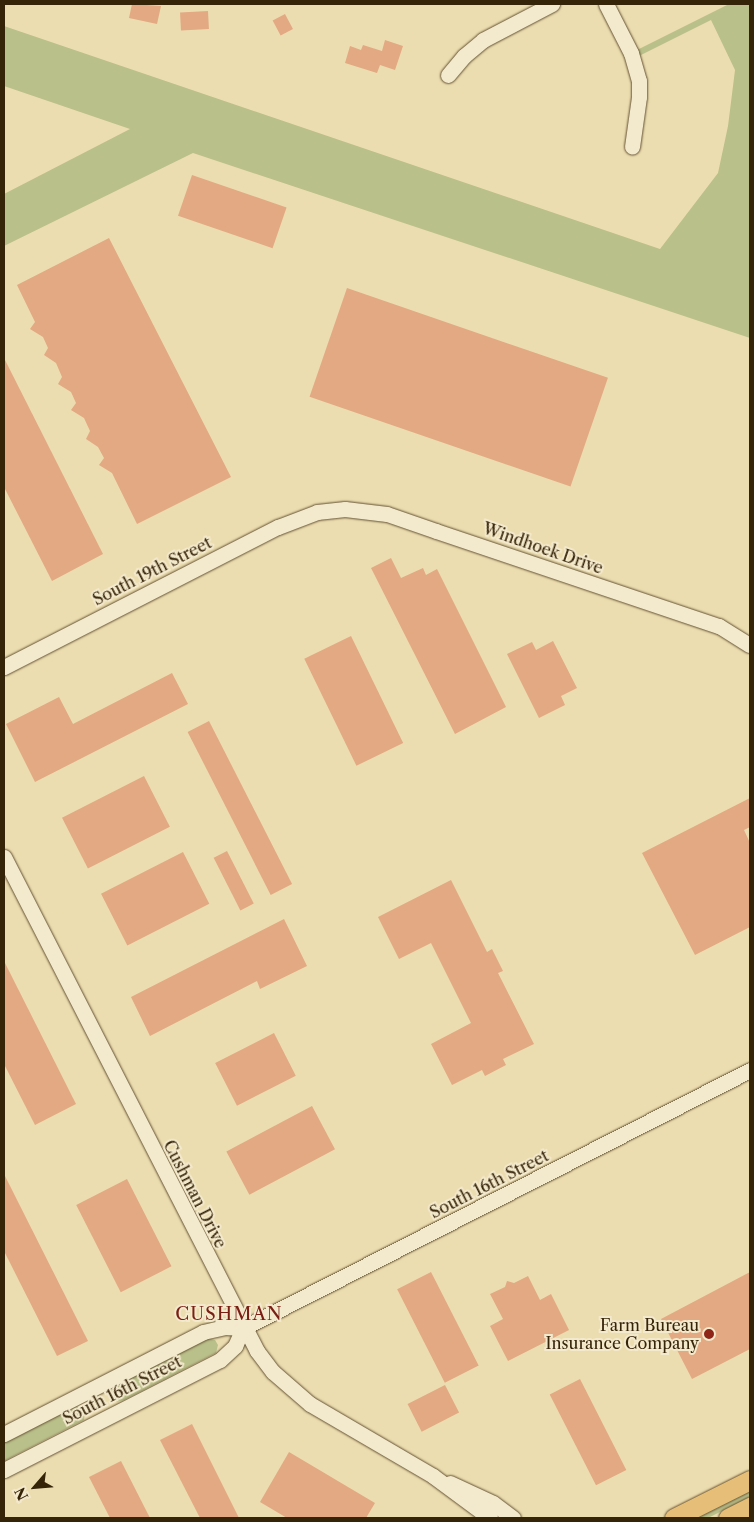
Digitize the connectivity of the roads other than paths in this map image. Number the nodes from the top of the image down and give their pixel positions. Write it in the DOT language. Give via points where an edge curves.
graph roads {
  1 [pos="552,4"];
  2 [pos="606,4"];
  3 [pos="448,75"];
  4 [pos="632,147"];
  5 [pos="317,512"];
  6 [pos="750,645"];
  7 [pos="4,666"];
  8 [pos="4,857"];
  9 [pos="750,1070"];
  10 [pos="243,1328"];
  11 [pos="4,1434"];
  12 [pos="4,1470"];
  13 [pos="433,1476"];
  14 [pos="750,1480"];
  15 [pos="750,1507"];
  16 [pos="490,1518"];
  17 [pos="513,1518"];
  18 [pos="674,1518"];
  19 [pos="728,1518"];
  1 -- 3 [label="street" via="483,40"];
  2 -- 4 [label="street" via="631,53 639,81"];
  5 -- 6 [label="street, Windhoek Drive" via="345,508 387,514 720,626"];
  5 -- 7 [label="street, South 19th Street" via="278,527"];
  8 -- 10 [label="street, Cushman Drive"];
  9 -- 10 [label="street, South 16th Street"];
  10 -- 11 [label="street, South 16th Street" via="225,1327 203,1332"];
  10 -- 12 [label="street, South 16th Street" via="235,1346 220,1360"];
  10 -- 13 [label="street, Cushman Drive" via="273,1372 310,1404"];
  13 -- 16 [label="street, Cushman Drive"];
  13 -- 17 [label="street, Cushman Drive" via="469,1490"];
  14 -- 18 [label="main road"];
  15 -- 19 [label="main road"];
}
